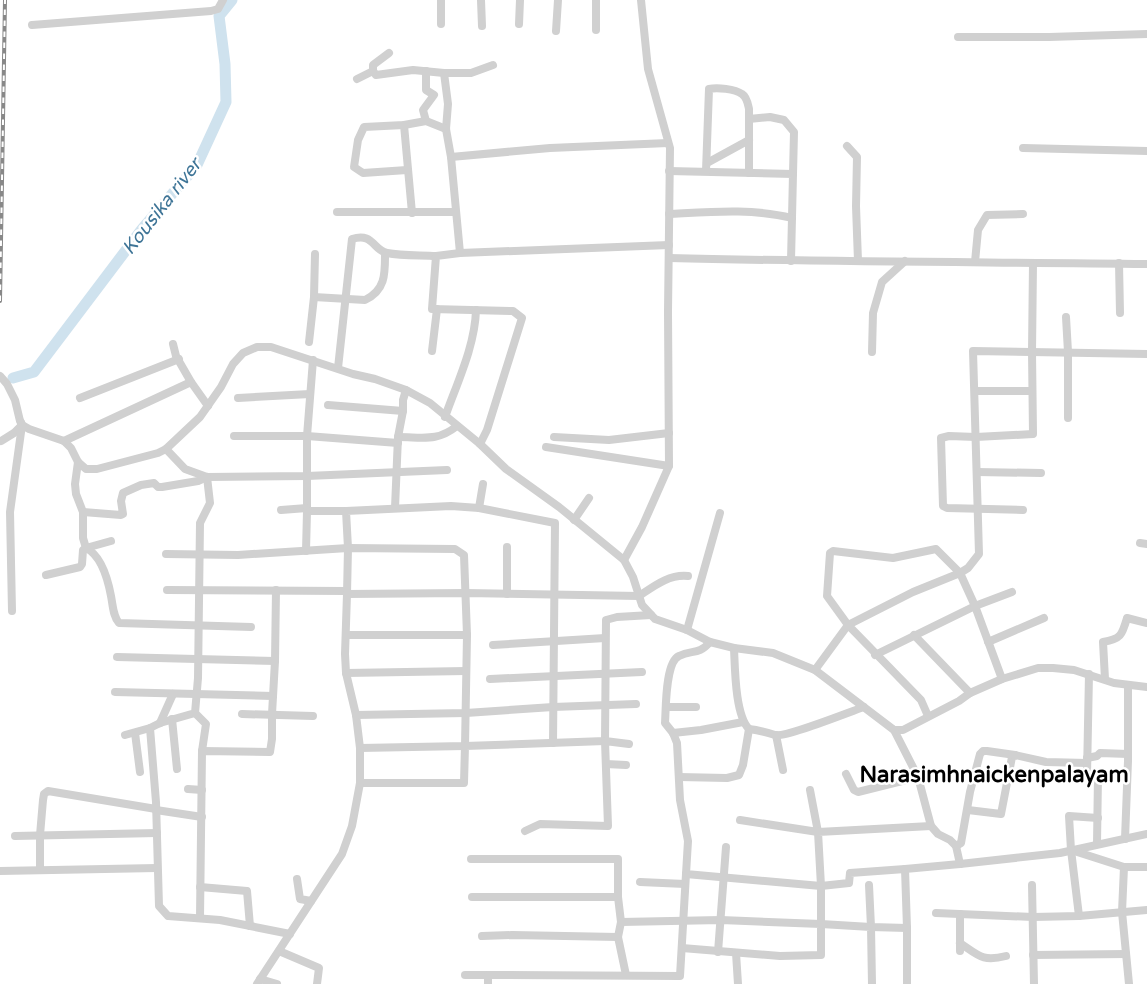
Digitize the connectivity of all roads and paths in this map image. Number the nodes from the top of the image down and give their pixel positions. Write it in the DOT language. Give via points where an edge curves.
graph roads {
  1 [pos="223,0"];
  2 [pos="441,0"];
  3 [pos="482,0"];
  4 [pos="520,0"];
  5 [pos="558,0"];
  6 [pos="596,0"];
  7 [pos="641,0"];
  8 [pos="441,24"];
  9 [pos="519,24"];
  10 [pos="32,25"];
  11 [pos="482,26"];
  12 [pos="596,30"];
  13 [pos="556,31"];
  14 [pos="1147,34"];
  15 [pos="958,37"];
  16 [pos="389,53"];
  17 [pos="493,65"];
  18 [pos="373,71"];
  19 [pos="426,71"];
  20 [pos="444,73"];
  21 [pos="357,79"];
  22 [pos="749,119"];
  23 [pos="426,121"];
  24 [pos="404,125"];
  25 [pos="446,129"];
  26 [pos="749,140"];
  27 [pos="668,143"];
  28 [pos="847,146"];
  29 [pos="1023,148"];
  30 [pos="1147,151"];
  31 [pos="451,157"];
  32 [pos="706,163"];
  33 [pos="407,170"];
  34 [pos="669,171"];
  35 [pos="706,171"];
  36 [pos="748,173"];
  37 [pos="793,174"];
  38 [pos="337,212"];
  39 [pos="455,212"];
  40 [pos="412,213"];
  41 [pos="669,214"];
  42 [pos="1023,214"];
  43 [pos="792,218"];
  44 [pos="669,245"];
  45 [pos="386,253"];
  46 [pos="460,253"];
  47 [pos="315,254"];
  48 [pos="436,256"];
  49 [pos="668,258"];
  50 [pos="905,260"];
  51 [pos="791,261"];
  52 [pos="858,261"];
  53 [pos="975,262"];
  54 [pos="1033,263"];
  55 [pos="1119,264"];
  56 [pos="1147,264"];
  57 [pos="314,297"];
  58 [pos="346,300"];
  59 [pos="437,309"];
  60 [pos="476,310"];
  61 [pos="1120,313"];
  62 [pos="1066,317"];
  63 [pos="309,342"];
  64 [pos="174,344"];
  65 [pos="432,350"];
  66 [pos="872,352"];
  67 [pos="1032,352"];
  68 [pos="1068,352"];
  69 [pos="1147,354"];
  70 [pos="179,359"];
  71 [pos="313,360"];
  72 [pos="338,368"];
  73 [pos="0,376"];
  74 [pos="191,382"];
  75 [pos="406,390"];
  76 [pos="975,391"];
  77 [pos="1032,391"];
  78 [pos="310,394"];
  79 [pos="80,398"];
  80 [pos="238,398"];
  81 [pos="328,405"];
  82 [pos="208,406"];
  83 [pos="403,411"];
  84 [pos="445,417"];
  85 [pos="1068,418"];
  86 [pos="21,423"];
  87 [pos="457,426"];
  88 [pos="669,433"];
  89 [pos="234,436"];
  90 [pos="307,436"];
  91 [pos="554,437"];
  92 [pos="976,437"];
  93 [pos="398,440"];
  94 [pos="1,441"];
  95 [pos="64,441"];
  96 [pos="480,444"];
  97 [pos="546,447"];
  98 [pos="166,449"];
  99 [pos="78,462"];
  100 [pos="669,466"];
  101 [pos="447,470"];
  102 [pos="396,472"];
  103 [pos="977,472"];
  104 [pos="1041,473"];
  105 [pos="307,476"];
  106 [pos="207,477"];
  107 [pos="483,484"];
  108 [pos="589,498"];
  109 [pos="394,508"];
  110 [pos="479,508"];
  111 [pos="977,508"];
  112 [pos="281,510"];
  113 [pos="307,510"];
  114 [pos="1023,510"];
  115 [pos="346,511"];
  116 [pos="84,512"];
  117 [pos="720,513"];
  118 [pos="574,520"];
  119 [pos="111,541"];
  120 [pos="507,547"];
  121 [pos="86,548"];
  122 [pos="348,548"];
  123 [pos="306,551"];
  124 [pos="166,554"];
  125 [pos="199,554"];
  126 [pos="624,560"];
  127 [pos="960,573"];
  128 [pos="46,574"];
  129 [pos="688,576"];
  130 [pos="167,590"];
  131 [pos="200,590"];
  132 [pos="276,590"];
  133 [pos="1012,592"];
  134 [pos="347,593"];
  135 [pos="466,594"];
  136 [pos="507,594"];
  137 [pos="555,594"];
  138 [pos="639,596"];
  139 [pos="975,606"];
  140 [pos="12,611"];
  141 [pos="651,614"];
  142 [pos="1044,618"];
  143 [pos="1147,623"];
  144 [pos="848,625"];
  145 [pos="199,626"];
  146 [pos="251,627"];
  147 [pos="688,630"];
  148 [pos="346,635"];
  149 [pos="467,635"];
  150 [pos="914,635"];
  151 [pos="605,638"];
  152 [pos="554,640"];
  153 [pos="710,642"];
  154 [pos="988,642"];
  155 [pos="493,645"];
  156 [pos="734,648"];
  157 [pos="875,655"];
  158 [pos="118,657"];
  159 [pos="198,660"];
  160 [pos="275,661"];
  161 [pos="466,670"];
  162 [pos="815,670"];
  163 [pos="642,672"];
  164 [pos="346,673"];
  165 [pos="605,673"];
  166 [pos="1090,674"];
  167 [pos="553,676"];
  168 [pos="490,679"];
  169 [pos="1002,679"];
  170 [pos="1105,679"];
  171 [pos="1128,685"];
  172 [pos="1147,687"];
  173 [pos="115,692"];
  174 [pos="970,693"];
  175 [pos="173,694"];
  176 [pos="197,695"];
  177 [pos="273,696"];
  178 [pos="605,704"];
  179 [pos="636,704"];
  180 [pos="554,707"];
  181 [pos="666,707"];
  182 [pos="696,707"];
  183 [pos="864,707"];
  184 [pos="195,713"];
  185 [pos="242,714"];
  186 [pos="272,714"];
  187 [pos="466,714"];
  188 [pos="356,715"];
  189 [pos="313,716"];
  190 [pos="928,716"];
  191 [pos="172,719"];
  192 [pos="160,723"];
  193 [pos="746,726"];
  194 [pos="150,728"];
  195 [pos="894,730"];
  196 [pos="673,732"];
  197 [pos="135,733"];
  198 [pos="125,735"];
  199 [pos="776,736"];
  200 [pos="605,741"];
  201 [pos="553,743"];
  202 [pos="629,744"];
  203 [pos="465,746"];
  204 [pos="360,748"];
  205 [pos="202,751"];
  206 [pos="1128,754"];
  207 [pos="1015,755"];
  208 [pos="1087,760"];
  209 [pos="606,764"];
  210 [pos="626,765"];
  211 [pos="177,769"];
  212 [pos="783,770"];
  213 [pos="140,772"];
  214 [pos="846,774"];
  215 [pos="679,777"];
  216 [pos="918,777"];
  217 [pos="360,784"];
  218 [pos="188,789"];
  219 [pos="202,790"];
  220 [pos="810,790"];
  221 [pos="156,810"];
  222 [pos="968,810"];
  223 [pos="202,817"];
  224 [pos="1098,818"];
  225 [pos="740,820"];
  226 [pos="932,826"];
  227 [pos="525,831"];
  228 [pos="818,832"];
  229 [pos="157,833"];
  230 [pos="1147,834"];
  231 [pos="40,835"];
  232 [pos="15,836"];
  233 [pos="1125,839"];
  234 [pos="1097,844"];
  235 [pos="956,846"];
  236 [pos="726,847"];
  237 [pos="1072,850"];
  238 [pos="471,858"];
  239 [pos="960,864"];
  240 [pos="1124,867"];
  241 [pos="1147,867"];
  242 [pos="158,868"];
  243 [pos="905,869"];
  244 [pos="40,870"];
  245 [pos="0,871"];
  246 [pos="686,874"];
  247 [pos="724,877"];
  248 [pos="297,878"];
  249 [pos="640,882"];
  250 [pos="685,884"];
  251 [pos="869,885"];
  252 [pos="1032,885"];
  253 [pos="822,886"];
  254 [pos="200,887"];
  255 [pos="618,896"];
  256 [pos="472,897"];
  257 [pos="311,901"];
  258 [pos="1147,910"];
  259 [pos="1122,912"];
  260 [pos="936,913"];
  261 [pos="960,914"];
  262 [pos="1080,916"];
  263 [pos="1033,917"];
  264 [pos="200,918"];
  265 [pos="683,920"];
  266 [pos="722,920"];
  267 [pos="621,922"];
  268 [pos="822,924"];
  269 [pos="250,926"];
  270 [pos="871,927"];
  271 [pos="907,928"];
  272 [pos="290,934"];
  273 [pos="482,936"];
  274 [pos="618,937"];
  275 [pos="682,948"];
  276 [pos="279,952"];
  277 [pos="718,952"];
  278 [pos="736,953"];
  279 [pos="1126,954"];
  280 [pos="1033,955"];
  281 [pos="1006,956"];
  282 [pos="465,975"];
  283 [pos="488,975"];
  284 [pos="544,975"];
  285 [pos="582,975"];
  286 [pos="610,975"];
  287 [pos="626,975"];
  288 [pos="643,975"];
  289 [pos="680,980"];
  290 [pos="258,982"];
  291 [pos="277,984"];
  292 [pos="317,984"];
  293 [pos="488,984"];
  294 [pos="544,984"];
  295 [pos="581,984"];
  296 [pos="610,984"];
  297 [pos="643,984"];
  298 [pos="738,984"];
  299 [pos="872,984"];
  300 [pos="907,984"];
  301 [pos="1034,984"];
  302 [pos="1129,984"];
  1 -- 10 [label="street" via="218,9 211,11"];
  2 -- 8 [label="street"];
  3 -- 11 [label="street"];
  4 -- 9 [label="street"];
  5 -- 13 [label="street"];
  6 -- 12 [label="street"];
  7 -- 27 [label="street" via="648,69"];
  14 -- 15 [label="street"];
  16 -- 18 [label="street" via="373,65"];
  17 -- 20 [label="street" via="471,73"];
  18 -- 19 [label="street" via="376,75"];
  18 -- 21 [label="street"];
  19 -- 20 [label="street"];
  19 -- 23 [label="street" via="426,90 434,95 423,110"];
  20 -- 25 [label="street" via="448,104"];
  22 -- 26 [label="street"];
  22 -- 32 [label="street" via="749,109 742,94 709,89"];
  22 -- 37 [label="street" via="770,117 784,120 794,132"];
  23 -- 24 [label="street"];
  23 -- 25 [label="street"];
  24 -- 33 [label="street"];
  24 -- 33 [label="street" via="364,127 358,140 354,167 362,173"];
  25 -- 31 [label="street"];
  26 -- 32 [label="street"];
  26 -- 36 [label="street"];
  27 -- 31 [label="street" via="550,148"];
  27 -- 34 [label="street"];
  28 -- 52 [label="street" via="857,157"];
  29 -- 30 [label="street"];
  31 -- 39 [label="street"];
  32 -- 35 [label="street"];
  33 -- 40 [label="street"];
  34 -- 35 [label="street"];
  34 -- 41 [label="street"];
  35 -- 36 [label="street"];
  36 -- 37 [label="street"];
  37 -- 43 [label="street"];
  38 -- 40 [label="street"];
  39 -- 40 [label="street"];
  39 -- 46 [label="street"];
  41 -- 43 [label="street" via="732,212"];
  41 -- 44 [label="street"];
  42 -- 53 [label="street" via="986,215 978,230"];
  43 -- 51 [label="street"];
  44 -- 46 [label="street"];
  44 -- 49 [label="street"];
  45 -- 48 [label="street"];
  45 -- 58 [label="street" via="378,292 365,300"];
  45 -- 58 [label="street" via="369,239 352,239"];
  46 -- 48 [label="street"];
  47 -- 57 [label="street"];
  48 -- 59 [label="street" via="432,309"];
  49 -- 51 [label="street"];
  49 -- 88 [label="street"];
  50 -- 52 [label="street"];
  50 -- 53 [label="street"];
  50 -- 66 [label="street" via="882,282 873,313"];
  51 -- 52 [label="street"];
  53 -- 54 [label="street"];
  54 -- 55 [label="street"];
  54 -- 67 [label="street"];
  55 -- 56 [label="street"];
  55 -- 61 [label="street"];
  57 -- 58 [label="street"];
  57 -- 63 [label="street"];
  58 -- 72 [label="street"];
  59 -- 60 [label="street"];
  59 -- 65 [label="street"];
  60 -- 84 [label="street" via="468,351"];
  60 -- 96 [label="street" via="513,311 522,318"];
  62 -- 68 [label="street"];
  64 -- 70 [label="street"];
  67 -- 68 [label="street"];
  67 -- 76 [label="street" via="973,351"];
  67 -- 77 [label="street"];
  68 -- 69 [label="street"];
  68 -- 85 [label="street"];
  70 -- 74 [label="street"];
  70 -- 79 [label="street"];
  71 -- 72 [label="street"];
  71 -- 78 [label="street"];
  71 -- 82 [label="street" via="271,346 243,353"];
  72 -- 75 [label="street"];
  73 -- 86 [label="street" via="15,400"];
  74 -- 82 [label="street"];
  74 -- 95 [label="street"];
  75 -- 83 [label="street" via="402,400"];
  75 -- 84 [label="street" via="430,403"];
  76 -- 77 [label="street"];
  76 -- 92 [label="street"];
  77 -- 92 [label="street" via="1033,434"];
  78 -- 80 [label="street"];
  78 -- 90 [label="street"];
  81 -- 83 [label="street"];
  82 -- 98 [label="street"];
  83 -- 93 [label="street"];
  84 -- 87 [label="street"];
  86 -- 94 [label="street" via="14,433"];
  86 -- 95 [label="street"];
  86 -- 140 [label="street" via="10,512"];
  87 -- 93 [label="street" via="438,437"];
  87 -- 96 [label="street"];
  88 -- 91 [label="street" via="609,440"];
  88 -- 100 [label="street"];
  89 -- 90 [label="street"];
  90 -- 93 [label="street"];
  90 -- 105 [label="street"];
  92 -- 103 [label="street"];
  92 -- 111 [label="street" via="941,438 943,506"];
  93 -- 102 [label="street"];
  95 -- 99 [label="street"];
  96 -- 118 [label="street" via="506,469"];
  97 -- 100 [label="street"];
  98 -- 99 [label="street" via="97,469 86,469"];
  98 -- 106 [label="street" via="185,469"];
  99 -- 116 [label="street" via="76,494"];
  100 -- 126 [label="street"];
  101 -- 102 [label="street"];
  102 -- 105 [label="street"];
  102 -- 109 [label="street"];
  103 -- 104 [label="street"];
  103 -- 111 [label="street"];
  105 -- 106 [label="street"];
  105 -- 113 [label="street"];
  106 -- 116 [label="street" via="162,487 154,483 134,487 123,493 121,515"];
  106 -- 125 [label="street" via="210,503 200,523"];
  107 -- 110 [label="street"];
  108 -- 118 [label="street"];
  109 -- 110 [label="street"];
  109 -- 115 [label="street"];
  110 -- 137 [label="street" via="556,523"];
  111 -- 114 [label="street"];
  111 -- 127 [label="street" via="979,554"];
  112 -- 113 [label="street"];
  113 -- 115 [label="street"];
  113 -- 123 [label="street"];
  115 -- 122 [label="street"];
  116 -- 121 [label="street"];
  117 -- 147 [label="street"];
  118 -- 126 [label="street"];
  119 -- 121 [label="street"];
  120 -- 136 [label="street"];
  121 -- 128 [label="street" via="80,567"];
  121 -- 145 [label="street" via="92,551 101,565 115,618 120,623"];
  122 -- 123 [label="street"];
  122 -- 134 [label="street"];
  122 -- 135 [label="street" via="455,549 464,555"];
  123 -- 125 [label="street"];
  124 -- 125 [label="street"];
  125 -- 131 [label="street"];
  126 -- 138 [label="street"];
  127 -- 139 [label="street"];
  127 -- 144 [label="street" via="913,592"];
  127 -- 144 [label="street" via="936,550 893,558 830,552 827,596"];
  129 -- 138 [label="street" via="677,575"];
  130 -- 131 [label="street"];
  131 -- 132 [label="street"];
  131 -- 145 [label="street"];
  132 -- 134 [label="street"];
  132 -- 160 [label="street"];
  133 -- 139 [label="street"];
  134 -- 135 [label="street"];
  134 -- 148 [label="street"];
  135 -- 136 [label="street"];
  135 -- 149 [label="street"];
  136 -- 137 [label="street"];
  137 -- 138 [label="street"];
  137 -- 152 [label="street"];
  138 -- 141 [label="street"];
  139 -- 150 [label="street"];
  139 -- 154 [label="street"];
  141 -- 147 [label="street" via="655,619"];
  141 -- 151 [label="street" via="606,620"];
  142 -- 154 [label="street"];
  143 -- 170 [label="street" via="1128,618 1122,634 1103,642"];
  144 -- 157 [label="street"];
  144 -- 162 [label="street"];
  145 -- 146 [label="street"];
  145 -- 159 [label="street"];
  147 -- 153 [label="street"];
  148 -- 149 [label="street"];
  148 -- 164 [label="street"];
  149 -- 161 [label="street"];
  150 -- 157 [label="street"];
  150 -- 174 [label="street"];
  151 -- 152 [label="street"];
  151 -- 165 [label="street"];
  152 -- 155 [label="street"];
  152 -- 167 [label="street"];
  153 -- 156 [label="street"];
  153 -- 181 [label="street" via="699,651 675,659 666,692"];
  154 -- 169 [label="street"];
  156 -- 162 [label="street" via="773,654"];
  156 -- 193 [label="street" via="736,686"];
  157 -- 190 [label="street" via="921,700"];
  158 -- 159 [label="street"];
  159 -- 160 [label="street"];
  159 -- 176 [label="street"];
  160 -- 177 [label="street"];
  161 -- 164 [label="street"];
  161 -- 187 [label="street"];
  162 -- 183 [label="street"];
  163 -- 165 [label="street"];
  164 -- 188 [label="street"];
  165 -- 167 [label="street"];
  165 -- 178 [label="street"];
  166 -- 169 [label="street" via="1038,668"];
  166 -- 170 [label="street"];
  166 -- 208 [label="street"];
  167 -- 168 [label="street"];
  167 -- 180 [label="street"];
  169 -- 174 [label="street"];
  170 -- 171 [label="street"];
  171 -- 172 [label="street"];
  171 -- 206 [label="street"];
  173 -- 175 [label="street"];
  174 -- 190 [label="street"];
  175 -- 176 [label="street"];
  175 -- 192 [label="street"];
  176 -- 177 [label="street"];
  176 -- 184 [label="street"];
  177 -- 186 [label="street"];
  178 -- 179 [label="street"];
  178 -- 180 [label="street"];
  178 -- 200 [label="street"];
  180 -- 187 [label="street"];
  180 -- 201 [label="street"];
  181 -- 182 [label="street"];
  181 -- 196 [label="street" via="665,724"];
  183 -- 195 [label="street"];
  183 -- 199 [label="street"];
  184 -- 191 [label="street"];
  184 -- 205 [label="street" via="206,724"];
  185 -- 186 [label="street"];
  186 -- 189 [label="street"];
  186 -- 205 [label="street" via="270,752"];
  187 -- 188 [label="street"];
  187 -- 203 [label="street"];
  188 -- 204 [label="street"];
  190 -- 195 [label="street" via="902,730"];
  191 -- 192 [label="street"];
  191 -- 211 [label="street"];
  192 -- 194 [label="street"];
  193 -- 196 [label="street"];
  193 -- 199 [label="street"];
  193 -- 215 [label="street" via="743,765 739,775 727,778"];
  194 -- 197 [label="street"];
  194 -- 221 [label="street"];
  195 -- 216 [label="street"];
  196 -- 215 [label="street" via="677,743"];
  197 -- 198 [label="street"];
  197 -- 213 [label="street"];
  199 -- 212 [label="street"];
  200 -- 201 [label="street"];
  200 -- 202 [label="street"];
  200 -- 209 [label="street"];
  201 -- 203 [label="street"];
  203 -- 204 [label="street"];
  203 -- 217 [label="street" via="464,783"];
  204 -- 217 [label="street"];
  205 -- 219 [label="street"];
  206 -- 208 [label="street" via="1100,753"];
  206 -- 233 [label="street"];
  207 -- 208 [label="street" via="1046,762"];
  207 -- 222 [label="street" via="983,751 980,754"];
  207 -- 222 [label="street" via="1012,756 1001,814"];
  208 -- 224 [label="street" via="1087,775 1098,775"];
  209 -- 210 [label="street"];
  209 -- 227 [label="street" via="608,826 540,824"];
  214 -- 216 [label="street" via="858,792"];
  215 -- 246 [label="street" via="688,841"];
  216 -- 226 [label="street"];
  217 -- 257 [label="street" via="352,826 342,854"];
  218 -- 219 [label="street"];
  219 -- 223 [label="street"];
  220 -- 228 [label="street"];
  221 -- 223 [label="street"];
  221 -- 229 [label="street"];
  221 -- 231 [label="street" via="48,792 44,794"];
  222 -- 235 [label="street" via="961,843"];
  223 -- 254 [label="street"];
  224 -- 234 [label="street"];
  224 -- 237 [label="street" via="1070,816"];
  225 -- 228 [label="street"];
  226 -- 228 [label="street"];
  226 -- 235 [label="street"];
  228 -- 253 [label="street"];
  229 -- 231 [label="street"];
  229 -- 242 [label="street"];
  230 -- 233 [label="street"];
  231 -- 232 [label="street"];
  231 -- 244 [label="street"];
  233 -- 234 [label="street"];
  234 -- 237 [label="street"];
  235 -- 239 [label="street"];
  236 -- 247 [label="street"];
  237 -- 239 [label="street"];
  237 -- 240 [label="street"];
  237 -- 262 [label="street"];
  238 -- 255 [label="street" via="616,858"];
  239 -- 243 [label="street"];
  240 -- 241 [label="street"];
  240 -- 259 [label="street"];
  242 -- 244 [label="street"];
  242 -- 264 [label="street" via="159,906 168,916"];
  243 -- 253 [label="street" via="850,873 850,883"];
  243 -- 271 [label="street"];
  244 -- 245 [label="street"];
  246 -- 247 [label="street"];
  246 -- 250 [label="street"];
  247 -- 253 [label="street"];
  247 -- 266 [label="street"];
  248 -- 257 [label="street" via="300,899"];
  249 -- 250 [label="street"];
  250 -- 265 [label="street"];
  251 -- 270 [label="street"];
  252 -- 263 [label="street"];
  253 -- 268 [label="street"];
  254 -- 264 [label="street"];
  254 -- 269 [label="street" via="248,891"];
  255 -- 256 [label="street"];
  255 -- 267 [label="street"];
  257 -- 272 [label="street"];
  258 -- 259 [label="street"];
  259 -- 262 [label="street"];
  259 -- 279 [label="street"];
  260 -- 261 [label="street"];
  261 -- 263 [label="street"];
  261 -- 281 [label="street" via="960,947 991,960"];
  262 -- 263 [label="street"];
  263 -- 280 [label="street"];
  264 -- 269 [label="street"];
  265 -- 266 [label="street"];
  265 -- 267 [label="street"];
  265 -- 275 [label="street"];
  266 -- 268 [label="street"];
  266 -- 277 [label="street"];
  267 -- 274 [label="street"];
  268 -- 270 [label="street"];
  268 -- 278 [label="street" via="821,955"];
  269 -- 272 [label="street"];
  270 -- 271 [label="street"];
  270 -- 299 [label="street"];
  271 -- 300 [label="street"];
  272 -- 276 [label="street"];
  273 -- 274 [label="street"];
  274 -- 287 [label="street"];
  275 -- 277 [label="street"];
  275 -- 289 [label="street"];
  276 -- 290 [label="street"];
  276 -- 292 [label="street" via="319,968"];
  277 -- 278 [label="street"];
  278 -- 298 [label="street"];
  279 -- 280 [label="street"];
  279 -- 302 [label="street"];
  280 -- 301 [label="street"];
  282 -- 283 [label="street"];
  283 -- 284 [label="street"];
  283 -- 293 [label="street"];
  284 -- 285 [label="street"];
  284 -- 294 [label="street"];
  285 -- 286 [label="street"];
  285 -- 295 [label="street"];
  286 -- 287 [label="street"];
  286 -- 296 [label="street"];
  287 -- 288 [label="street"];
  288 -- 289 [label="street"];
  288 -- 297 [label="street"];
  290 -- 291 [label="street"];
}
